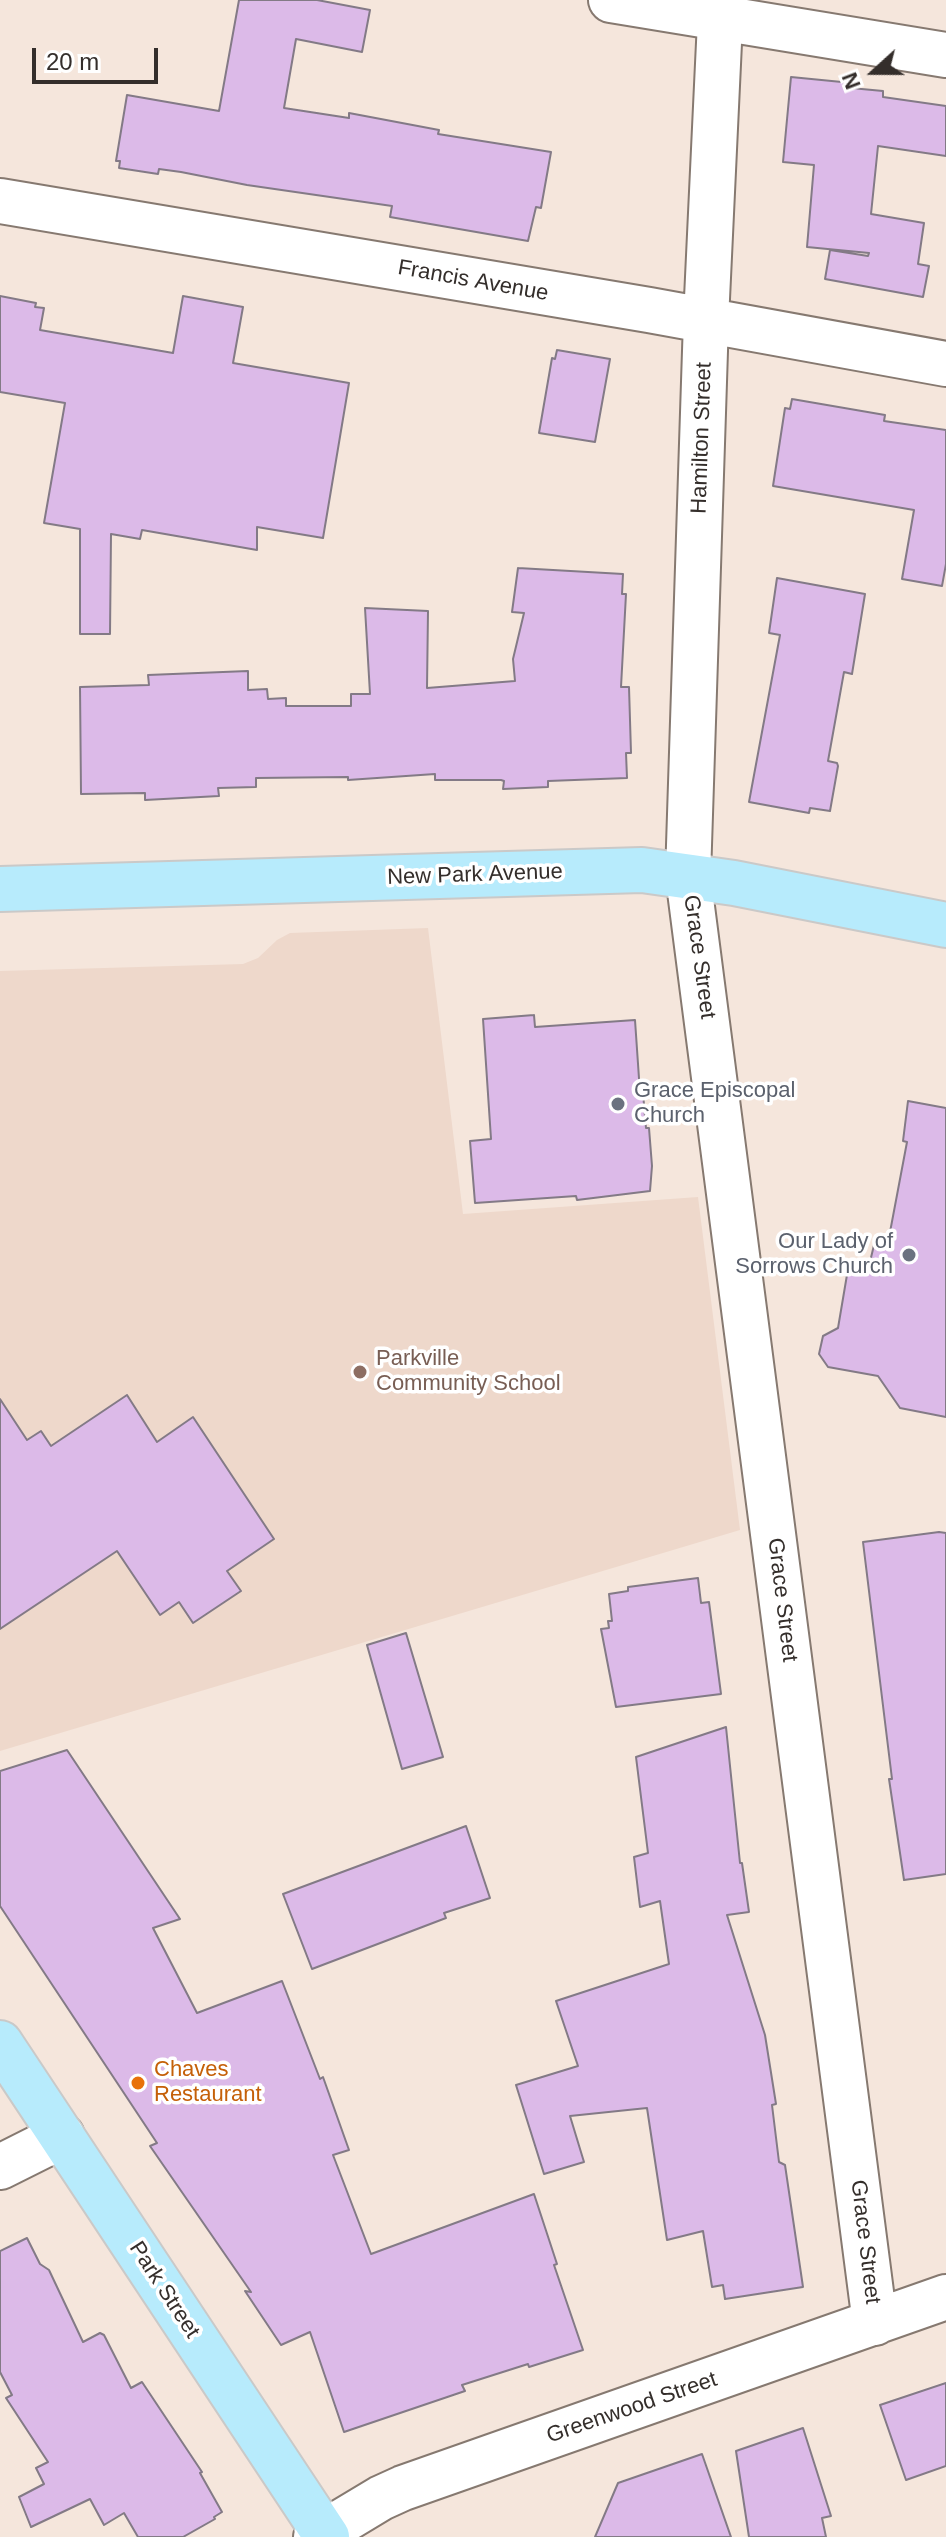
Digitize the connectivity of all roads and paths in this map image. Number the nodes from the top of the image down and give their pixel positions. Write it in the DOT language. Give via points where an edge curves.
graph roads {
  1 [pos="611,0"];
  2 [pos="721,10"];
  3 [pos="946,55"];
  4 [pos="0,201"];
  5 [pos="706,320"];
  6 [pos="946,364"];
  7 [pos="688,876"];
  8 [pos="0,889"];
  9 [pos="946,925"];
  10 [pos="0,2043"];
  11 [pos="62,2136"];
  12 [pos="0,2167"];
  13 [pos="946,2297"];
  14 [pos="875,2323"];
  15 [pos="323,2536"];
  1 -- 2 [label="street"];
  2 -- 3 [label="street" via="766,24"];
  2 -- 5 [label="street, Hamilton Street"];
  4 -- 5 [label="street, Francis Avenue"];
  5 -- 6 [label="street, Francis Avenue"];
  5 -- 7 [label="street, Hamilton Street"];
  7 -- 8 [label="main road, New Park Avenue" via="642,870"];
  7 -- 9 [label="main road, New Park Avenue"];
  7 -- 14 [label="street, Grace Street"];
  10 -- 11 [label="main road, Park Street"];
  11 -- 12 [label="street"];
  11 -- 15 [label="main road, Park Street"];
  13 -- 14 [label="street, Greenwood Street"];
  14 -- 15 [label="street, Greenwood Street" via="403,2488"];
}
